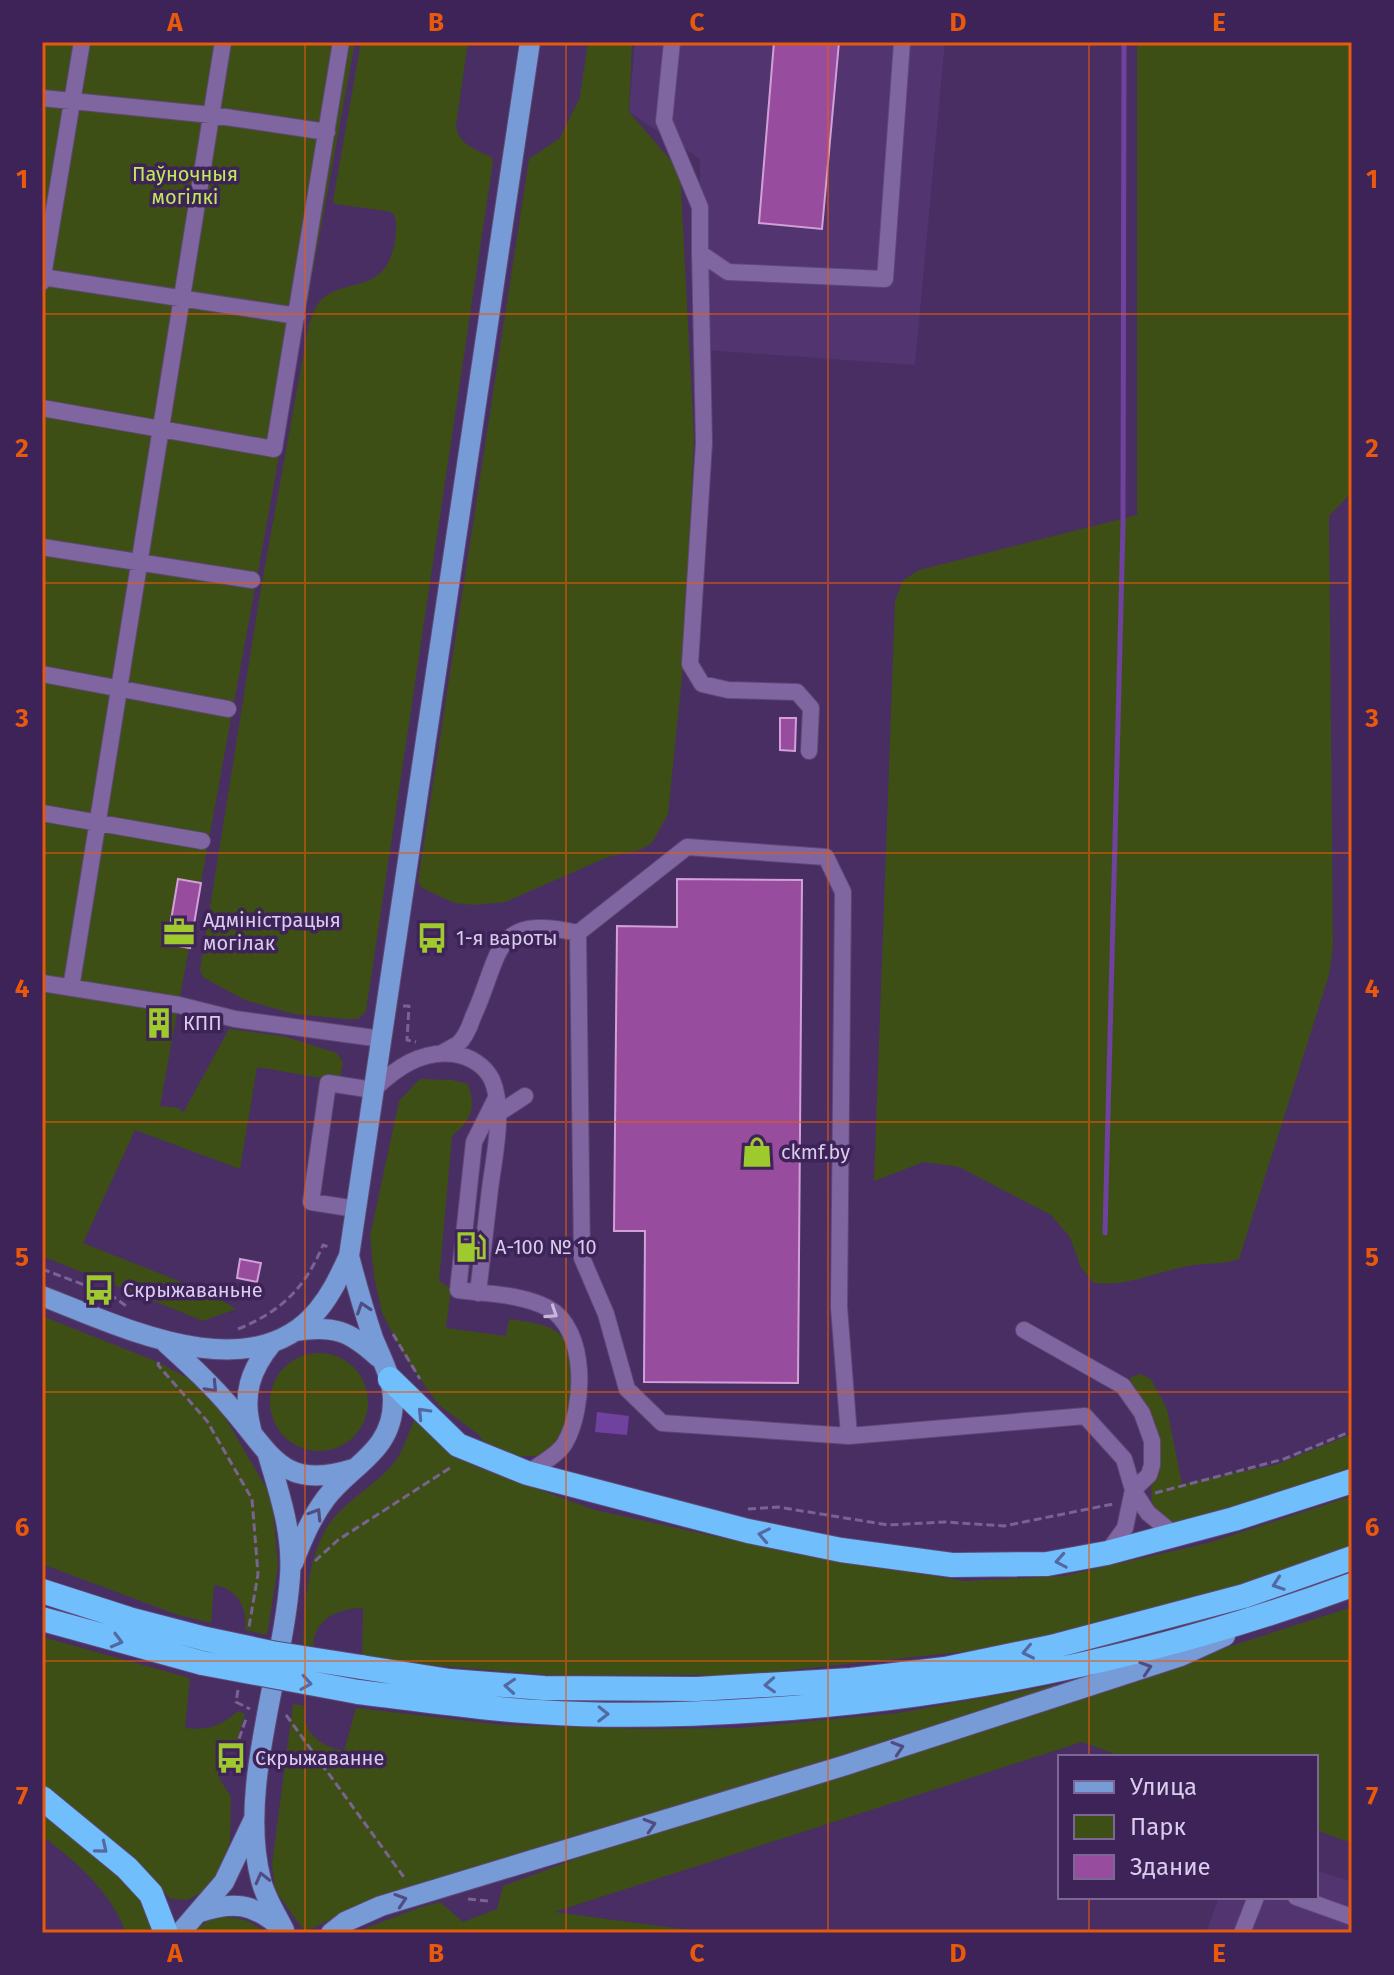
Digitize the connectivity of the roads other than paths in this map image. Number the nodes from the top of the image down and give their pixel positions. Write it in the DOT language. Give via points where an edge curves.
graph roads {
  1 [pos="82,42"];
  2 [pos="223,42"];
  3 [pos="341,42"];
  4 [pos="530,42"];
  5 [pos="672,42"];
  6 [pos="902,42"];
  7 [pos="42,98"];
  8 [pos="72,102"];
  9 [pos="212,115"];
  10 [pos="327,132"];
  11 [pos="700,253"];
  12 [pos="42,279"];
  13 [pos="183,298"];
  14 [pos="297,316"];
  15 [pos="42,408"];
  16 [pos="162,429"];
  17 [pos="42,547"];
  18 [pos="140,562"];
  19 [pos="252,580"];
  20 [pos="42,674"];
  21 [pos="120,690"];
  22 [pos="228,709"];
  23 [pos="809,751"];
  24 [pos="42,813"];
  25 [pos="98,822"];
  26 [pos="202,841"];
  27 [pos="578,933"];
  28 [pos="42,983"];
  29 [pos="71,988"];
  30 [pos="382,1039"];
  31 [pos="442,1053"];
  32 [pos="373,1090"];
  33 [pos="525,1096"];
  34 [pos="497,1107"];
  35 [pos="356,1209"];
  36 [pos="349,1256"];
  37 [pos="42,1296"];
  38 [pos="1024,1330"];
  39 [pos="295,1331"];
  40 [pos="166,1343"];
  41 [pos="272,1343"];
  42 [pos="386,1369"];
  43 [pos="849,1436"];
  44 [pos="253,1437"];
  45 [pos="268,1455"];
  46 [pos="357,1467"];
  47 [pos="527,1473"];
  48 [pos="1352,1481"];
  49 [pos="1133,1490"];
  50 [pos="1176,1536"];
  51 [pos="1107,1553"];
  52 [pos="1352,1558"];
  53 [pos="300,1568"];
  54 [pos="1352,1585"];
  55 [pos="42,1591"];
  56 [pos="1272,1615"];
  57 [pos="42,1619"];
  58 [pos="42,1798"];
  59 [pos="253,1821"];
  60 [pos="1255,1899"];
  61 [pos="1302,1899"];
  62 [pos="200,1912"];
  63 [pos="1352,1917"];
  64 [pos="284,1932"];
  65 [pos="166,1933"];
  66 [pos="180,1933"];
  67 [pos="331,1933"];
  68 [pos="1242,1933"];
  1 -- 8 [label="street"];
  2 -- 9 [label="street"];
  3 -- 10 [label="street"];
  4 -- 30 [label="main road"];
  5 -- 11 [label="street" via="664,121 700,207"];
  6 -- 11 [label="street" via="885,279 728,272"];
  7 -- 8 [label="street"];
  8 -- 9 [label="street"];
  8 -- 12 [label="street"];
  9 -- 10 [label="street"];
  9 -- 13 [label="street"];
  10 -- 14 [label="street"];
  11 -- 23 [label="street" via="704,443 690,664 702,684 797,692 811,708"];
  12 -- 13 [label="street"];
  13 -- 14 [label="street"];
  13 -- 16 [label="street"];
  14 -- 16 [label="street" via="274,449"];
  15 -- 16 [label="street"];
  16 -- 18 [label="street"];
  17 -- 18 [label="street"];
  18 -- 19 [label="street"];
  18 -- 21 [label="street"];
  20 -- 21 [label="street"];
  21 -- 22 [label="street"];
  21 -- 25 [label="street"];
  24 -- 25 [label="street"];
  25 -- 26 [label="street"];
  25 -- 29 [label="street"];
  27 -- 31 [label="street" via="553,927 519,930 503,940 460,1043"];
  27 -- 43 [label="street" via="582,1258 606,1314 627,1389 662,1423"];
  27 -- 43 [label="street" via="687,847 826,857 843,892 839,1307"];
  28 -- 29 [label="street"];
  29 -- 30 [label="street" via="235,1019"];
  30 -- 32 [label="main road"];
  31 -- 32 [label="street" via="411,1061"];
  31 -- 34 [label="street" via="474,1060 492,1081"];
  32 -- 35 [label="main road"];
  32 -- 35 [label="street" via="328,1083 311,1202"];
  33 -- 34 [label="street"];
  34 -- 47 [label="street, one-way" via="474,1142 458,1290 547,1307 570,1330 579,1357 574,1420 565,1445"];
  35 -- 36 [label="main road"];
  36 -- 39 [label="main road" via="317,1312"];
  42 -- 36 [label="main road, one-way"];
  37 -- 40 [label="main road"];
  38 -- 49 [label="street" via="1123,1386 1142,1413 1152,1441 1152,1465"];
  39 -- 41 [label="main road"];
  39 -- 42 [label="main road" via="336,1329 358,1338"];
  40 -- 41 [label="main road" via="224,1350"];
  40 -- 44 [label="main road, one-way" via="234,1410"];
  41 -- 44 [label="main road" via="257,1361 247,1389"];
  42 -- 46 [label="main road" via="393,1401 390,1424 379,1447"];
  47 -- 42 [label="highway, one-way" via="458,1445"];
  43 -- 49 [label="street" via="1085,1416 1124,1459"];
  44 -- 45 [label="main road"];
  45 -- 46 [label="main road" via="313,1477"];
  45 -- 53 [label="main road"];
  53 -- 46 [label="main road, one-way" via="305,1531 327,1497"];
  51 -- 47 [label="highway, one-way" via="997,1566 841,1550"];
  48 -- 50 [label="highway"];
  49 -- 50 [label="street" via="1154,1521"];
  49 -- 51 [label="street" via="1125,1528"];
  50 -- 51 [label="highway"];
  52 -- 55 [label="highway, one-way, bridge" via="1244,1596 945,1669 697,1689 450,1681 206,1639"];
  53 -- 59 [label="main road" via="259,1710"];
  54 -- 56 [label="highway"];
  57 -- 56 [label="highway, one-way, bridge" via="202,1663 358,1692 538,1712 676,1715 854,1704 952,1691 1056,1672"];
  67 -- 56 [label="main road, one-way" via="393,1902 846,1765 1181,1656"];
  58 -- 65 [label="highway, one-way" via="143,1885"];
  59 -- 62 [label="main road" via="224,1882"];
  64 -- 59 [label="main road, one-way" via="261,1881"];
  60 -- 68 [label="street"];
  61 -- 63 [label="street"];
  62 -- 64 [label="main road" via="244,1906 267,1915"];
  62 -- 66 [label="main road"];
}
